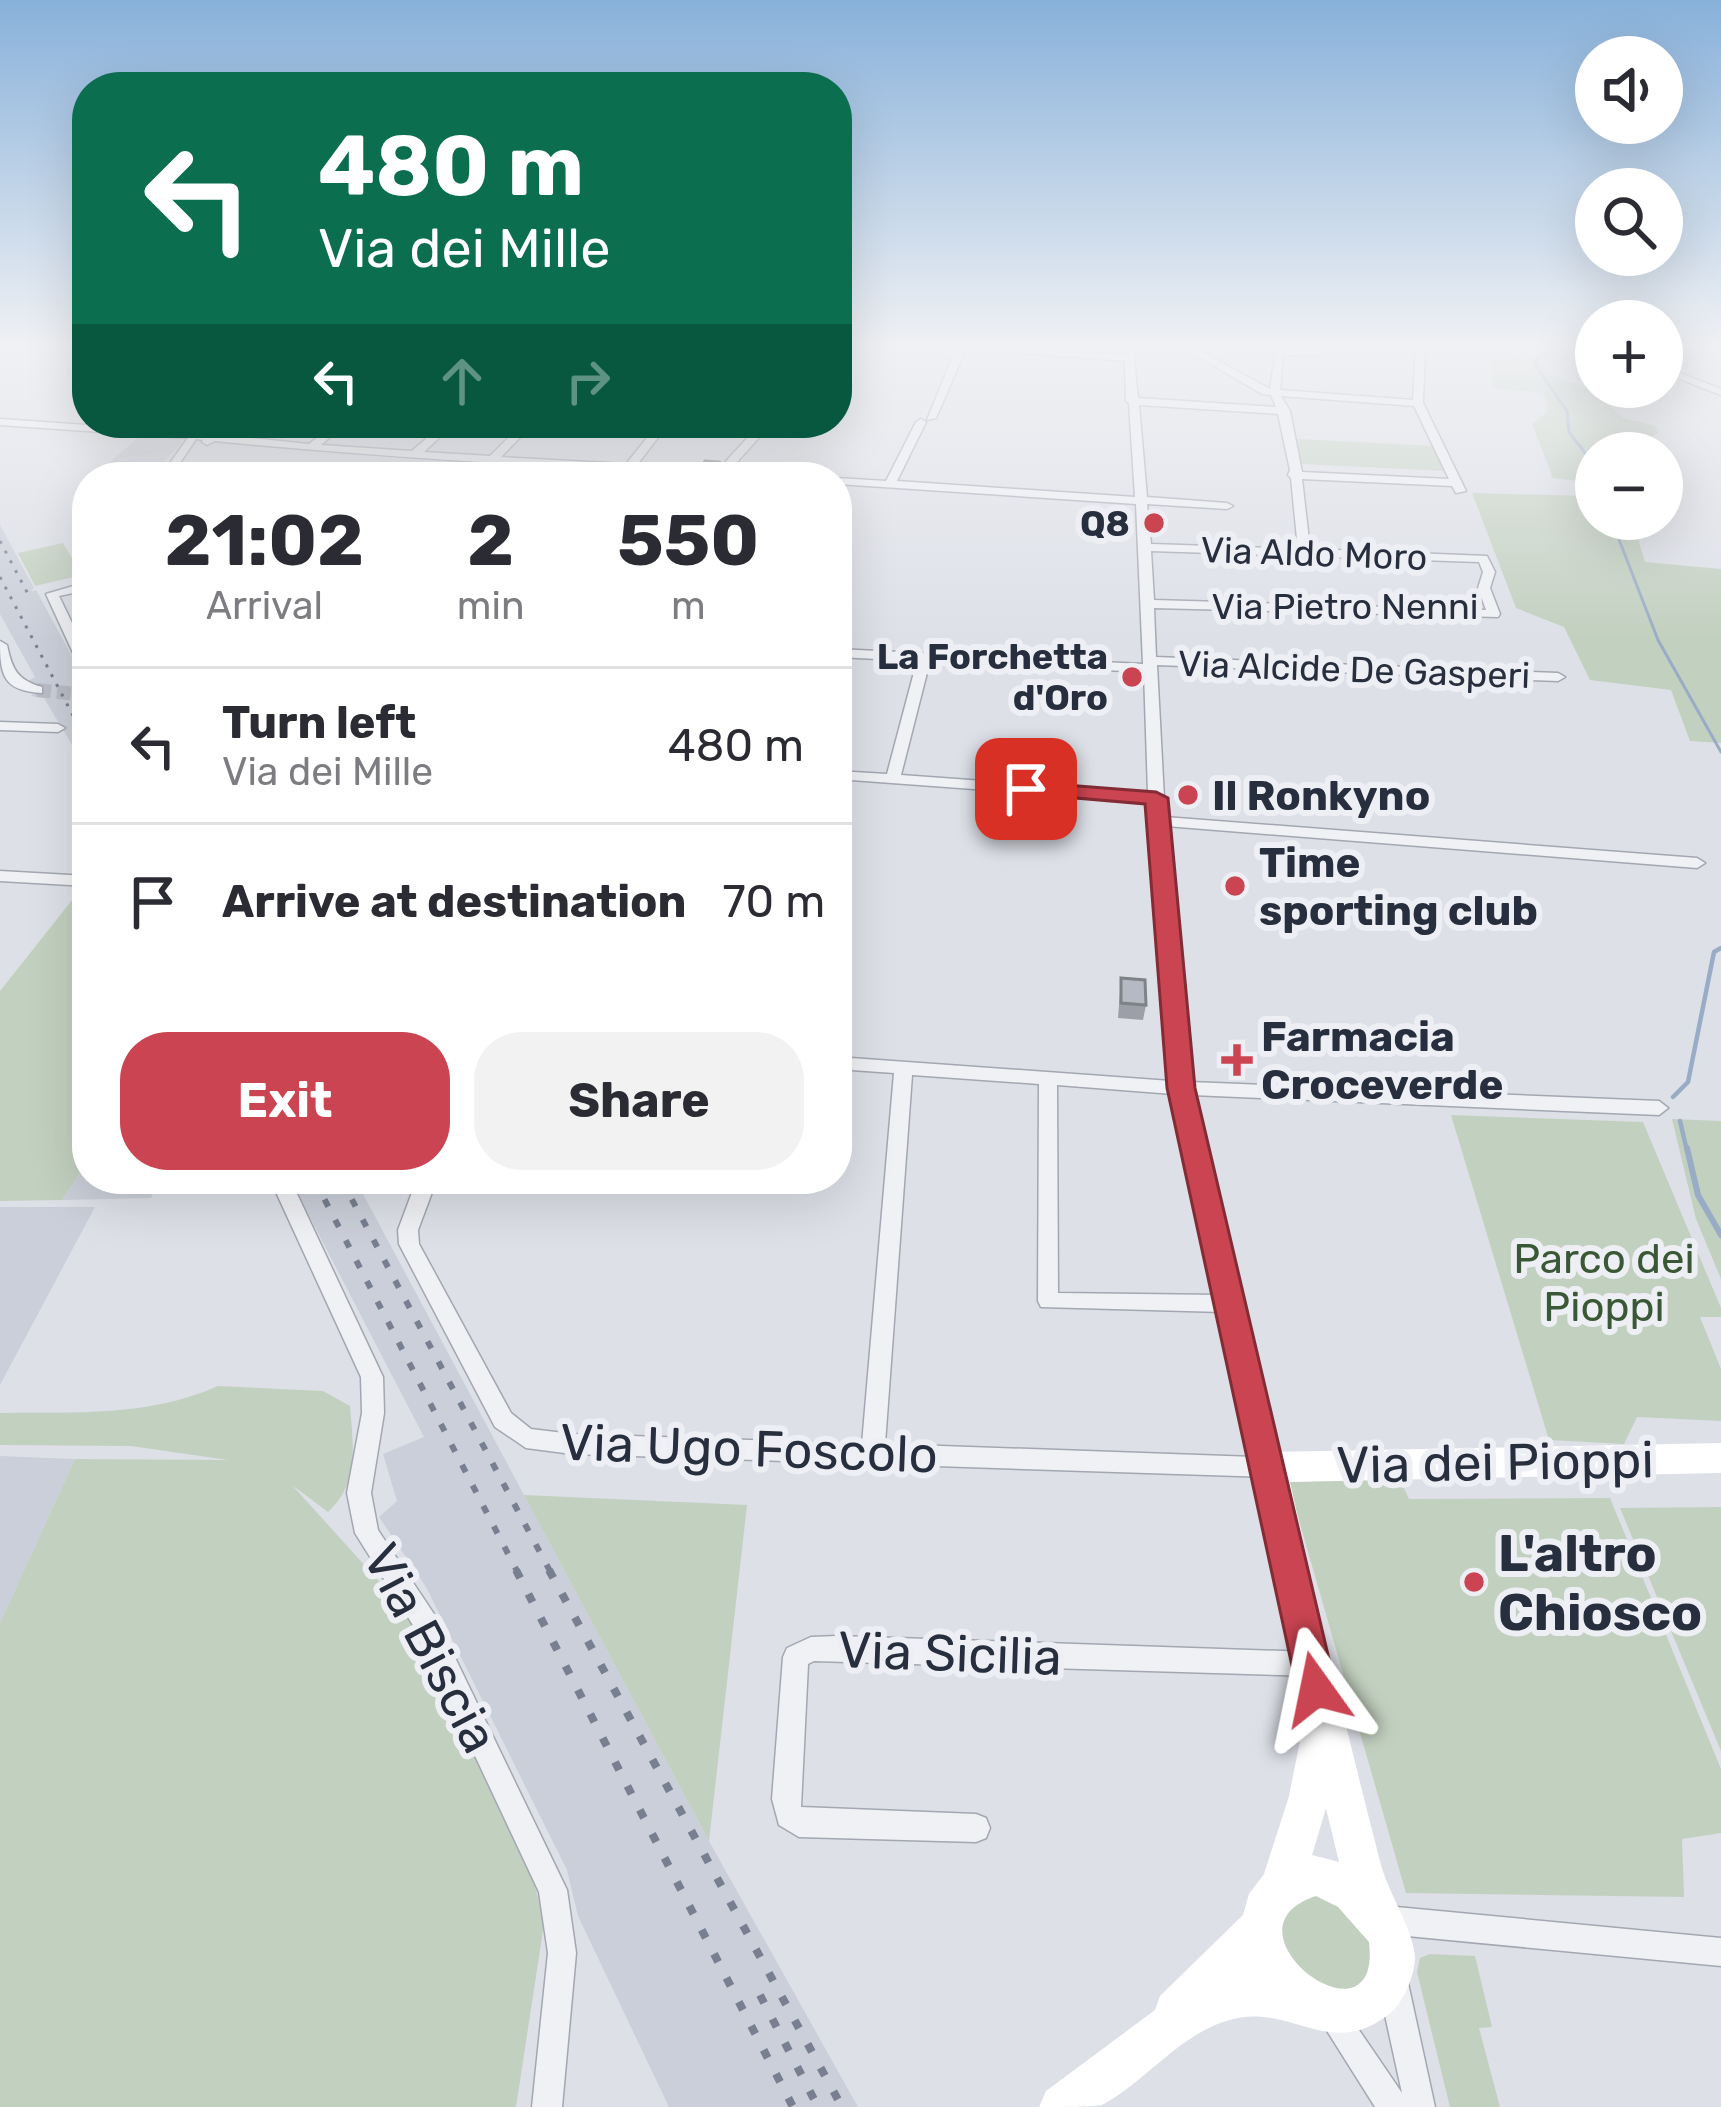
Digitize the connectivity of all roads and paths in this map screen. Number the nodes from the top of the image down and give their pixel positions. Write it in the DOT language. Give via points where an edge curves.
graph roads {
  1 [pos="284,444"];
  2 [pos="315,444"];
  3 [pos="426,444"];
  4 [pos="508,444"];
  5 [pos="912,444"];
  6 [pos="1135,444"];
  7 [pos="1289,444"];
  8 [pos="1437,444"];
  9 [pos="312,447"];
  10 [pos="414,455"];
  11 [pos="492,460"];
  12 [pos="526,462"];
  13 [pos="1293,475"];
  14 [pos="852,482"];
  15 [pos="890,484"];
  16 [pos="1140,496"];
  17 [pos="1227,506"];
  18 [pos="1144,547"];
  19 [pos="1306,554"];
  20 [pos="1483,559"];
  21 [pos="72,589"];
  22 [pos="1147,604"];
  23 [pos="72,636"];
  24 [pos="0,645"];
  25 [pos="852,654"];
  26 [pos="925,657"];
  27 [pos="1149,664"];
  28 [pos="1558,677"];
  29 [pos="38,690"];
  30 [pos="0,726"];
  31 [pos="58,728"];
  32 [pos="852,776"];
  33 [pos="893,779"];
  34 [pos="1156,798"];
  35 [pos="1160,821"];
  36 [pos="1697,863"];
  37 [pos="0,876"];
  38 [pos="72,879"];
  39 [pos="852,1064"];
  40 [pos="904,1066"];
  41 [pos="1048,1077"];
  42 [pos="1181,1088"];
  43 [pos="1659,1108"];
  44 [pos="287,1194"];
  45 [pos="421,1194"];
  46 [pos="1230,1304"];
  47 [pos="873,1453"];
  48 [pos="1721,1458"];
  49 [pos="1269,1467"];
  50 [pos="1311,1664"];
  51 [pos="1322,1714"];
  52 [pos="976,1828"];
  53 [pos="1282,1885"];
  54 [pos="1376,1911"];
  55 [pos="1262,1926"];
  56 [pos="1721,1952"];
  57 [pos="1390,1969"];
  58 [pos="1314,2005"];
  59 [pos="1144,2044"];
  60 [pos="547,2107"];
  61 [pos="1062,2107"];
  62 [pos="1394,2107"];
  63 [pos="1420,2107"];
  1 -- 9 [label="street"];
  2 -- 9 [label="street"];
  3 -- 10 [label="street"];
  4 -- 11 [label="street"];
  5 -- 15 [label="street"];
  6 -- 16 [label="street"];
  7 -- 13 [label="street"];
  8 -- 13 [label="street" via="1458,488"];
  9 -- 10 [label="street"];
  10 -- 11 [label="street"];
  11 -- 12 [label="street"];
  13 -- 19 [label="street"];
  14 -- 15 [label="street"];
  15 -- 16 [label="street"];
  16 -- 17 [label="street"];
  16 -- 18 [label="street"];
  18 -- 19 [label="street, Via Aldo Moro"];
  18 -- 22 [label="street"];
  19 -- 20 [label="street, Via Aldo Moro"];
  20 -- 22 [label="street, Via Pietro Nenni" via="1494,614"];
  21 -- 23 [label="street" via="52,594"];
  22 -- 27 [label="street"];
  24 -- 29 [label="street" via="5,675"];
  25 -- 26 [label="street, Via Alcide De Gasperi"];
  26 -- 27 [label="street, Via Alcide De Gasperi"];
  26 -- 33 [label="street"];
  27 -- 28 [label="street, Via Alcide De Gasperi"];
  27 -- 34 [label="street"];
  30 -- 31 [label="street"];
  32 -- 33 [label="street"];
  33 -- 34 [label="street"];
  34 -- 35 [label="street"];
  35 -- 36 [label="street"];
  35 -- 42 [label="street"];
  37 -- 38 [label="street"];
  39 -- 40 [label="street"];
  40 -- 41 [label="street"];
  40 -- 47 [label="street"];
  41 -- 42 [label="street"];
  41 -- 46 [label="street" via="1048,1301"];
  42 -- 43 [label="street"];
  42 -- 46 [label="street"];
  44 -- 60 [label="street, Via Biscia" via="372,1377 359,1493 368,1533 424,1622 553,1890 562,1953"];
  45 -- 47 [label="street, Via Ugo Foscolo" via="409,1244 512,1430 546,1443"];
  46 -- 49 [label="street"];
  47 -- 49 [label="street, Via Ugo Foscolo"];
  48 -- 49 [label="street, Via dei Pioppi"];
  49 -- 50 [label="street"];
  50 -- 51 [label="street"];
  50 -- 52 [label="street, Via Sicilia" via="837,1648 796,1657 789,1815 799,1822"];
  51 -- 53 [label="street" via="1309,1796"];
  51 -- 54 [label="street"];
  53 -- 54 [label="street" via="1316,1875 1354,1888"];
  53 -- 55 [label="street"];
  54 -- 56 [label="street" via="1406,1924"];
  54 -- 57 [label="street" via="1388,1935"];
  55 -- 58 [label="street" via="1271,1966"];
  55 -- 59 [label="street"];
  57 -- 58 [label="street" via="1370,2004 1351,2012"];
  57 -- 63 [label="street"];
  58 -- 59 [label="street" via="1229,1997"];
  58 -- 62 [label="street"];
  59 -- 61 [label="street"];
}
